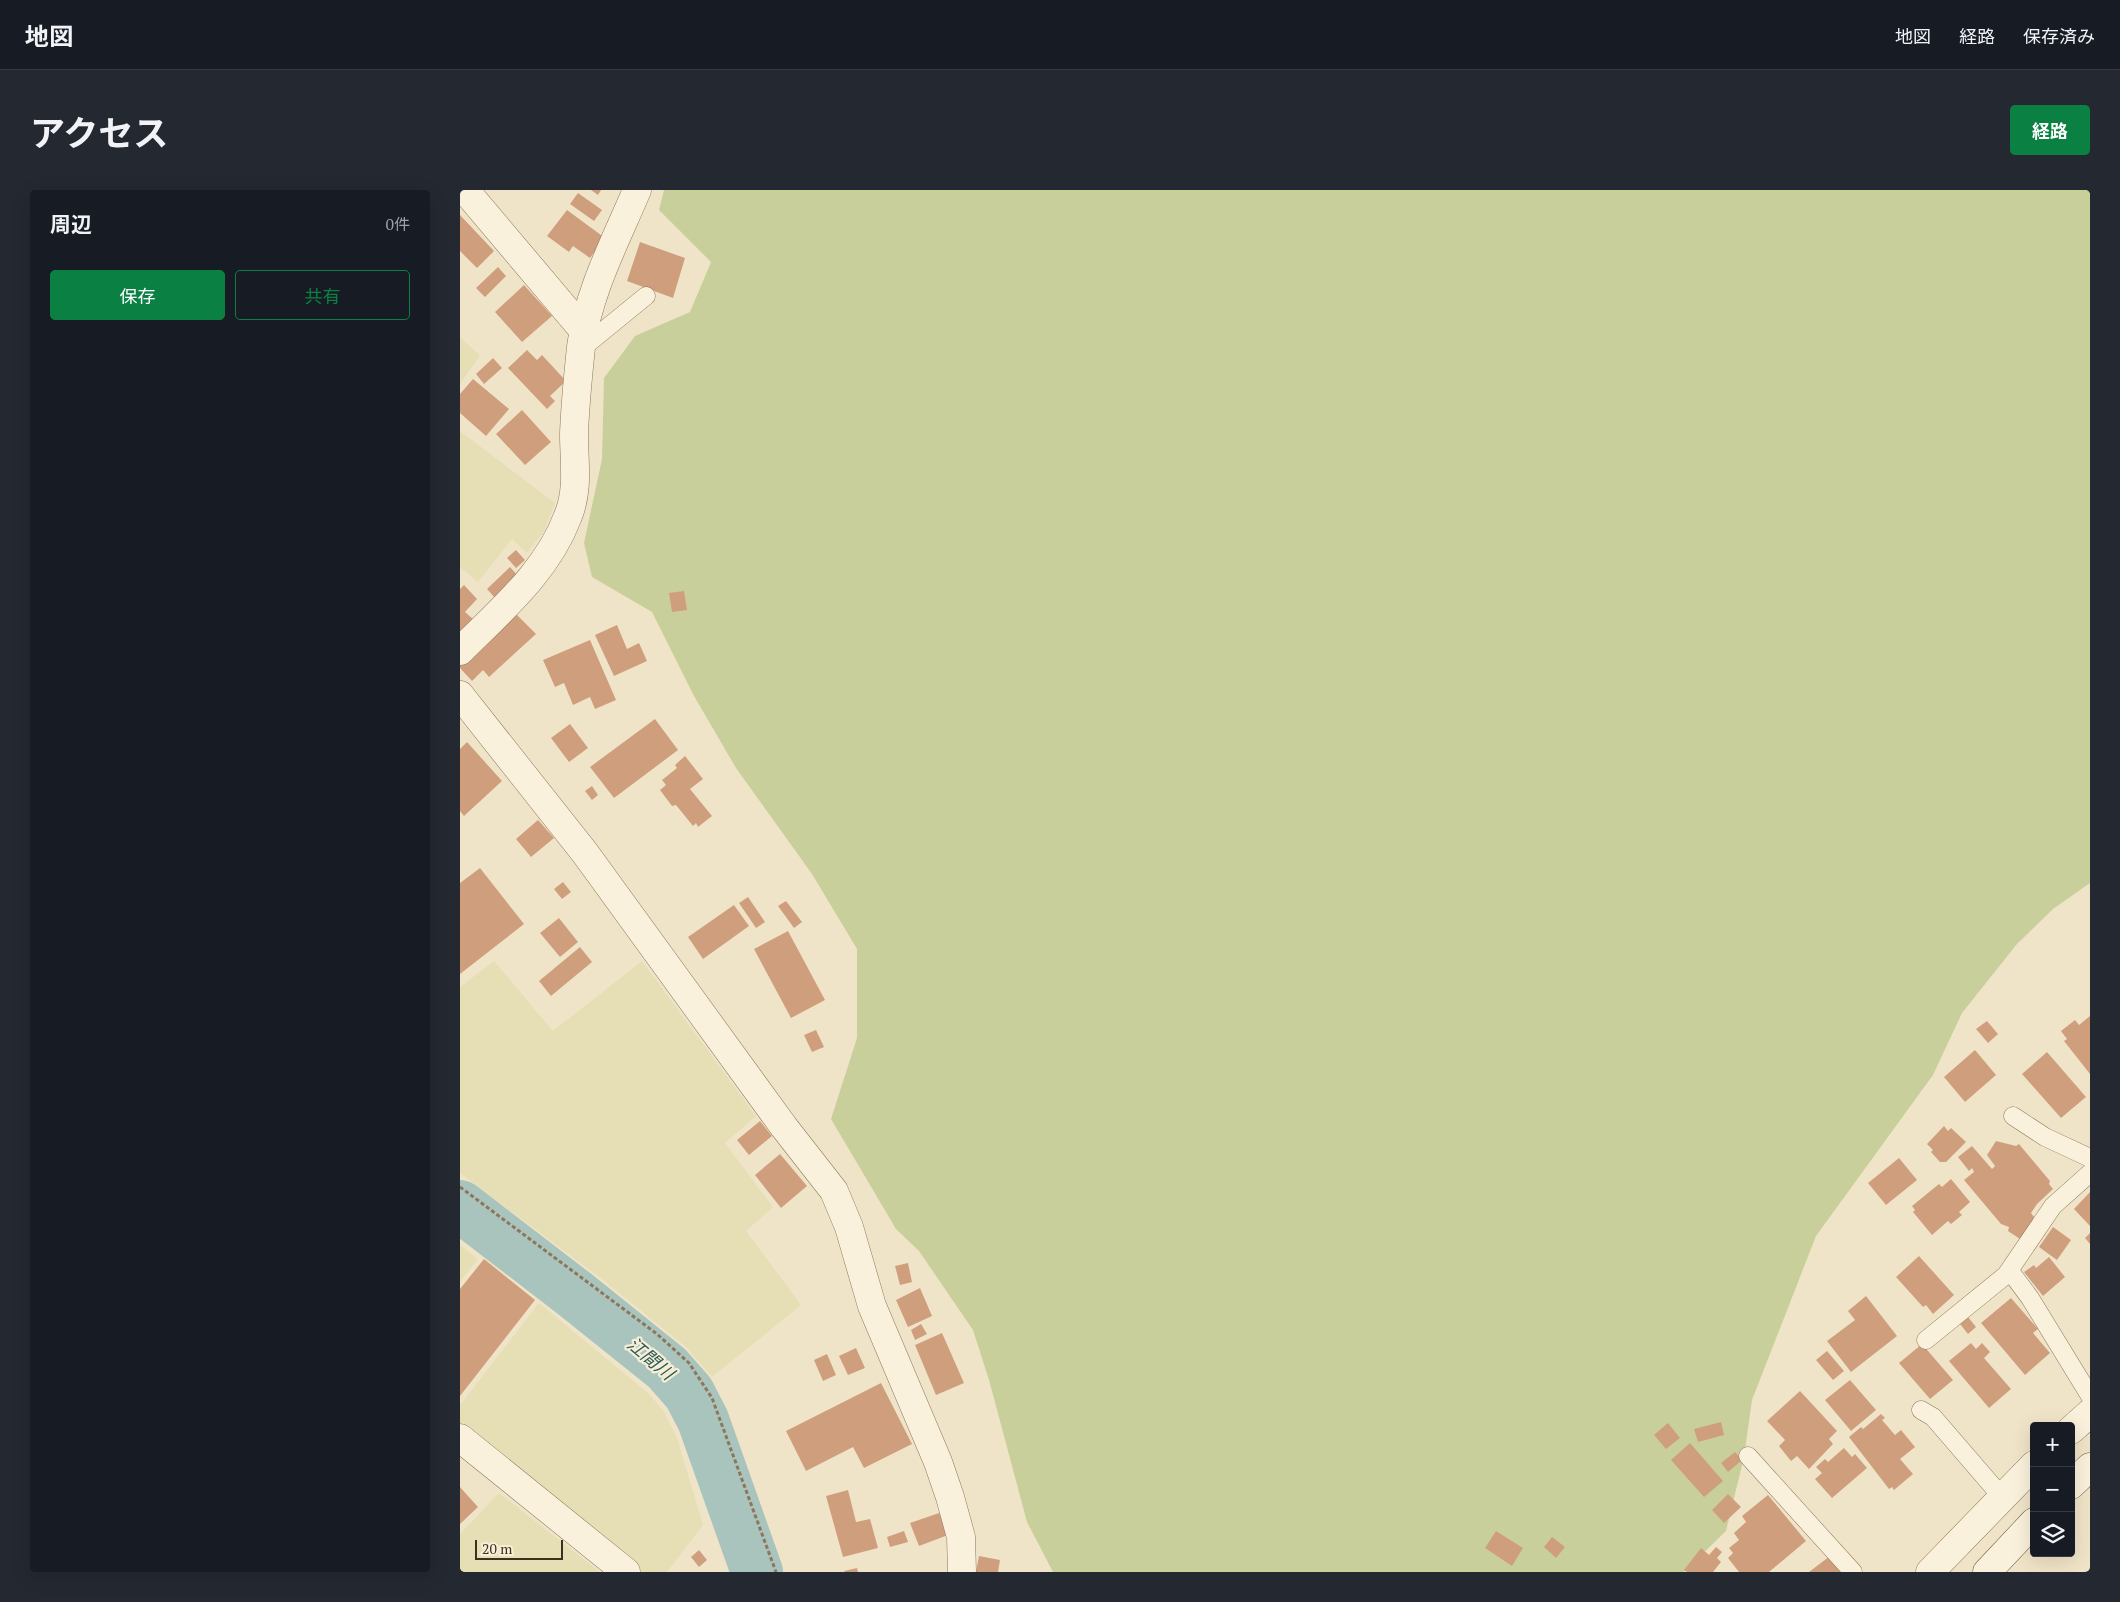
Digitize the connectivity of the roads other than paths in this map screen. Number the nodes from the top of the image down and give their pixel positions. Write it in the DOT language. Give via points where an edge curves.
graph roads {
  1 [pos="466,190"];
  2 [pos="637,190"];
  3 [pos="646,296"];
  4 [pos="582,340"];
  5 [pos="460,651"];
  6 [pos="460,695"];
  7 [pos="2013,1116"];
  8 [pos="2090,1158"];
  9 [pos="2090,1172"];
  10 [pos="2010,1271"];
  11 [pos="1926,1340"];
  12 [pos="2090,1396"];
  13 [pos="1921,1410"];
  14 [pos="2090,1413"];
  15 [pos="2075,1426"];
  16 [pos="460,1438"];
  17 [pos="1748,1456"];
  18 [pos="2032,1467"];
  19 [pos="2090,1467"];
  20 [pos="2075,1481"];
  21 [pos="2002,1497"];
  22 [pos="2030,1526"];
  23 [pos="626,1572"];
  24 [pos="962,1572"];
  25 [pos="1853,1572"];
  26 [pos="1930,1572"];
  27 [pos="1987,1572"];
  1 -- 4 [label="street"];
  2 -- 4 [label="street" via="586,315"];
  3 -- 4 [label="lane"];
  4 -- 5 [label="street" via="575,400 577,464 569,516 539,571"];
  6 -- 24 [label="street" via="585,852 834,1192 850,1227 872,1306 950,1497 961,1537"];
  7 -- 8 [label="lane" via="2045,1137"];
  9 -- 10 [label="lane" via="2053,1206"];
  10 -- 11 [label="lane"];
  10 -- 12 [label="lane"];
  13 -- 21 [label="lane" via="1933,1417"];
  14 -- 15 [label="street"];
  16 -- 23 [label="street"];
  17 -- 25 [label="lane"];
  18 -- 21 [label="street"];
  19 -- 20 [label="street"];
  21 -- 26 [label="street"];
  22 -- 27 [label="street"];
}
